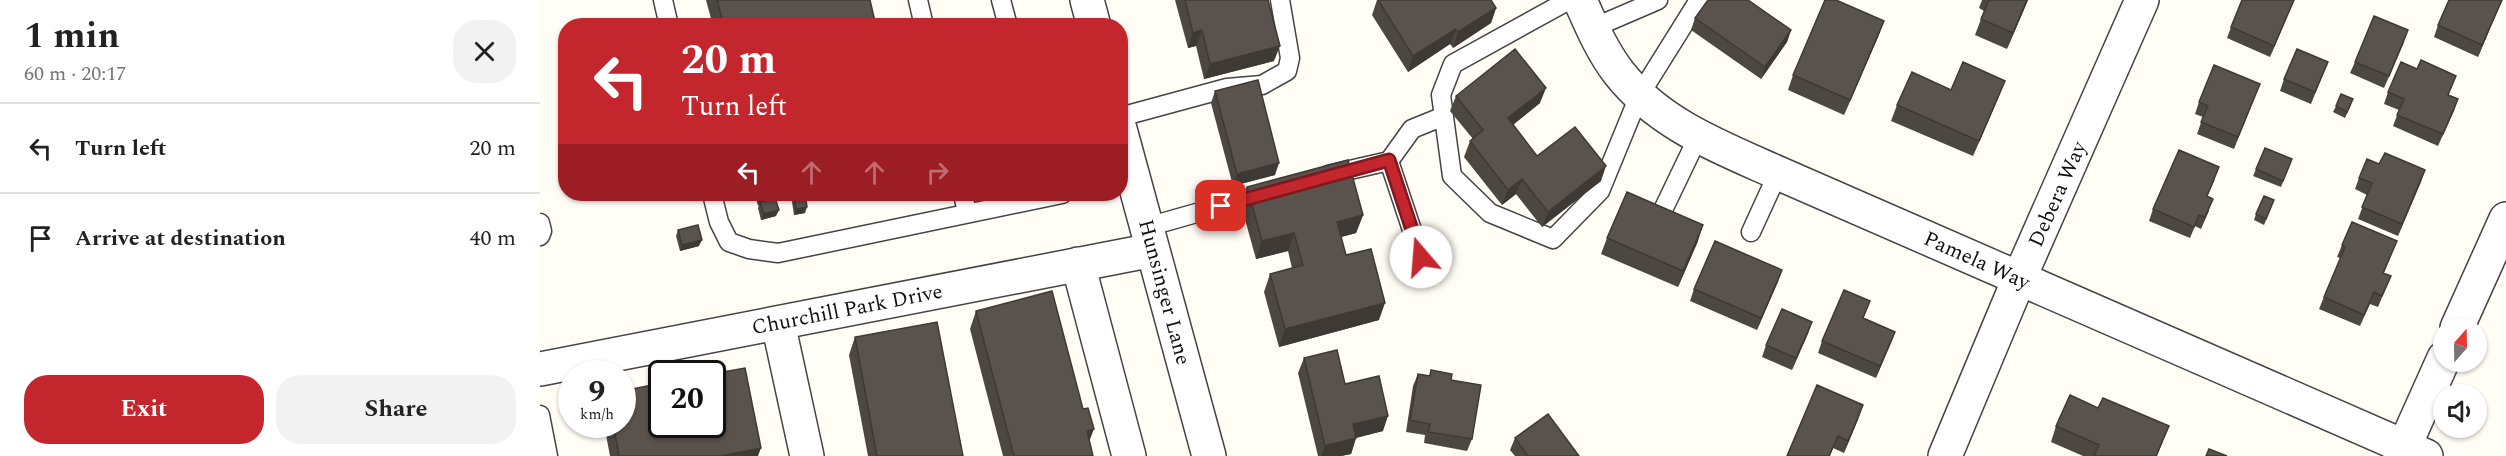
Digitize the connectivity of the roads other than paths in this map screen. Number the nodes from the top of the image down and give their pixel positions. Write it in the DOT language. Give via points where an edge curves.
graph roads {
  1 [pos="663,0"];
  2 [pos="918,0"];
  3 [pos="1001,0"];
  4 [pos="1087,0"];
  5 [pos="1280,0"];
  6 [pos="1569,0"];
  7 [pos="1658,0"];
  8 [pos="1699,0"];
  9 [pos="2142,0"];
  10 [pos="1586,14"];
  11 [pos="667,18"];
  12 [pos="922,18"];
  13 [pos="1006,18"];
  14 [pos="1092,18"];
  15 [pos="1640,96"];
  16 [pos="1128,115"];
  17 [pos="1444,116"];
  18 [pos="1698,137"];
  19 [pos="1389,160"];
  20 [pos="1778,173"];
  21 [pos="1313,179"];
  22 [pos="1128,183"];
  23 [pos="1280,189"];
  24 [pos="714,201"];
  25 [pos="964,201"];
  26 [pos="1023,201"];
  27 [pos="1662,212"];
  28 [pos="967,213"];
  29 [pos="2506,219"];
  30 [pos="540,224"];
  31 [pos="1751,232"];
  32 [pos="540,236"];
  33 [pos="1150,239"];
  34 [pos="1421,257"];
  35 [pos="1078,264"];
  36 [pos="2019,279"];
  37 [pos="2461,318"];
  38 [pos="778,323"];
  39 [pos="540,369"];
  40 [pos="2439,372"];
  41 [pos="540,415"];
  42 [pos="2410,453"];
  43 [pos="548,456"];
  44 [pos="807,456"];
  45 [pos="1129,456"];
  46 [pos="1209,456"];
  47 [pos="1946,456"];
  1 -- 11 [label="lane"];
  2 -- 12 [label="lane"];
  3 -- 13 [label="lane"];
  4 -- 14 [label="street"];
  5 -- 16 [label="lane" via="1290,58 1287,71 1262,85 1227,88"];
  6 -- 17 [label="lane" via="1453,64 1441,95"];
  7 -- 10 [label="lane"];
  8 -- 15 [label="lane"];
  9 -- 36 [label="street, Debera Way"];
  10 -- 15 [label="street, Pamela Way" via="1618,72"];
  15 -- 17 [label="lane" via="1600,191 1554,240 1490,213 1452,176"];
  15 -- 18 [label="street, Pamela Way" via="1677,126"];
  17 -- 19 [label="lane" via="1412,129"];
  18 -- 20 [label="street, Pamela Way"];
  18 -- 27 [label="lane"];
  19 -- 21 [label="lane"];
  19 -- 34 [label="lane"];
  20 -- 31 [label="lane"];
  20 -- 36 [label="street, Pamela Way"];
  22 -- 33 [label="street, Hunsinger Lane"];
  23 -- 33 [label="lane"];
  24 -- 28 [label="lane" via="729,242 778,253"];
  25 -- 28 [label="lane"];
  26 -- 28 [label="lane"];
  29 -- 37 [label="street"];
  30 -- 32 [label="lane"];
  33 -- 35 [label="street, Churchill Park Drive"];
  33 -- 46 [label="street, Hunsinger Lane"];
  35 -- 38 [label="street, Churchill Park Drive"];
  35 -- 45 [label="street"];
  36 -- 42 [label="street, Pamela Way"];
  36 -- 47 [label="street, Debera Way"];
  38 -- 39 [label="street, Churchill Park Drive"];
  38 -- 44 [label="street"];
  40 -- 42 [label="street"];
  41 -- 43 [label="lane"];
}
